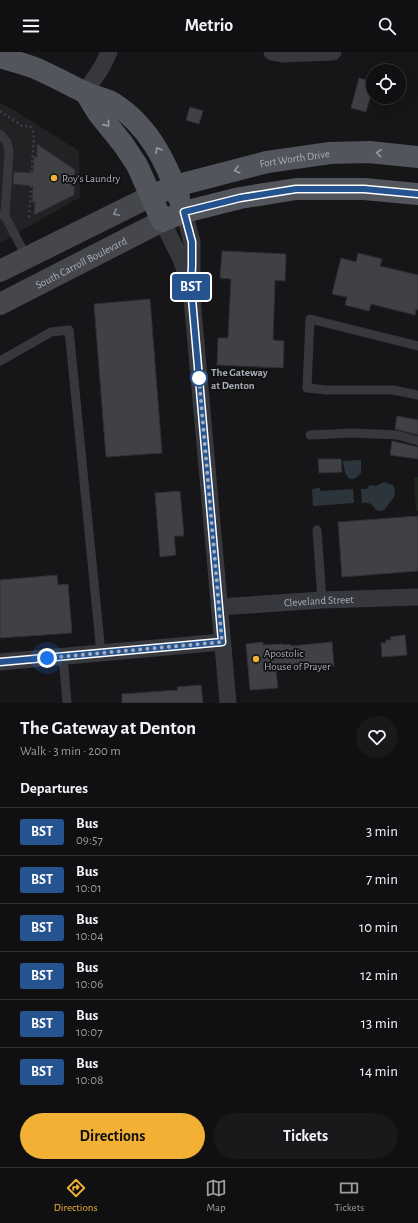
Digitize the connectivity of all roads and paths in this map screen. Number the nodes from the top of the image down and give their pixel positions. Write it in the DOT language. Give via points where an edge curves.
graph roads {
  1 [pos="110,52"];
  2 [pos="272,52"];
  3 [pos="333,52"];
  4 [pos="0,57"];
  5 [pos="85,92"];
  6 [pos="0,111"];
  7 [pos="0,134"];
  8 [pos="418,156"];
  9 [pos="175,186"];
  10 [pos="418,194"];
  11 [pos="151,196"];
  12 [pos="184,212"];
  13 [pos="3,215"];
  14 [pos="28,218"];
  15 [pos="162,221"];
  16 [pos="27,258"];
  17 [pos="0,271"];
  18 [pos="191,287"];
  19 [pos="0,304"];
  20 [pos="418,346"];
  21 [pos="0,361"];
  22 [pos="418,395"];
  23 [pos="310,435"];
  24 [pos="418,441"];
  25 [pos="317,530"];
  26 [pos="418,597"];
  27 [pos="322,600"];
  28 [pos="219,607"];
  29 [pos="222,642"];
  30 [pos="102,653"];
  31 [pos="63,656"];
  32 [pos="0,662"];
  33 [pos="67,703"];
  34 [pos="228,703"];
  1 -- 5 [label="street"];
  2 -- 3 [label="street"];
  4 -- 5 [label="main road" via="35,68"];
  9 -- 5 [label="main road, one-way" via="163,158 136,121 111,102"];
  5 -- 11 [label="main road, one-way" via="137,165"];
  6 -- 14 [label="path" via="22,126 30,126 34,134"];
  7 -- 13 [label="lane" via="7,142 8,152"];
  8 -- 9 [label="main road, Fort Worth Drive, one-way" via="369,152 330,153 267,162"];
  9 -- 11 [label="main road, Fort Worth Drive"];
  9 -- 12 [label="main road"];
  10 -- 12 [label="main road" via="364,189 296,189 240,198"];
  11 -- 15 [label="main road"];
  11 -- 16 [label="main road, one-way"];
  12 -- 15 [label="main road"];
  12 -- 18 [label="street" via="192,242"];
  13 -- 16 [label="lane"];
  15 -- 18 [label="street" via="181,259"];
  15 -- 19 [label="main road, South Carroll Boulevard"];
  16 -- 17 [label="main road"];
  18 -- 28 [label="street"];
  20 -- 22 [label="lane" via="310,319 307,388 393,390"];
  21 -- 30 [label="lane" via="51,332 69,330"];
  23 -- 24 [label="lane" via="397,435"];
  25 -- 27 [label="lane"];
  26 -- 27 [label="street, Cleveland Street"];
  27 -- 28 [label="street, Cleveland Street"];
  28 -- 29 [label="street"];
  29 -- 30 [label="street"];
  29 -- 34 [label="street"];
  30 -- 31 [label="street"];
  31 -- 32 [label="street"];
  31 -- 33 [label="lane"];
}
